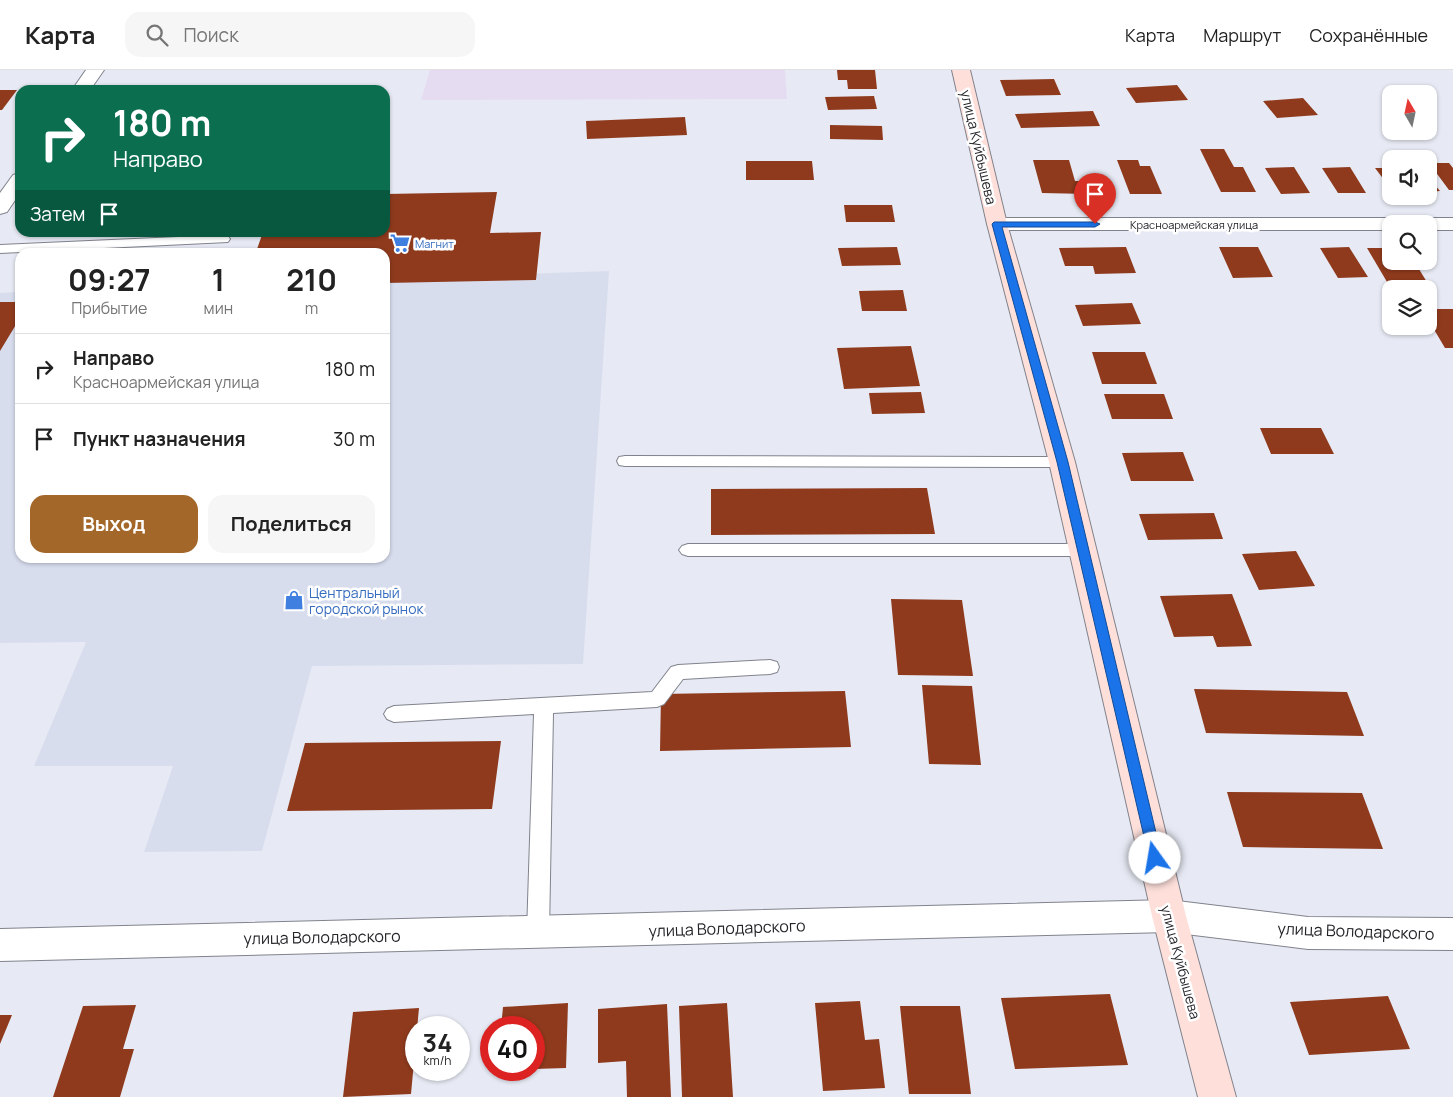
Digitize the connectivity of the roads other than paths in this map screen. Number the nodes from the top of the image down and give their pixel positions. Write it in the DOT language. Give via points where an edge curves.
graph roads {
  1 [pos="95,70"];
  2 [pos="961,70"];
  3 [pos="84,85"];
  4 [pos="15,186"];
  5 [pos="0,208"];
  6 [pos="997,224"];
  7 [pos="1382,224"];
  8 [pos="1437,224"];
  9 [pos="1453,224"];
  10 [pos="223,238"];
  11 [pos="15,248"];
  12 [pos="20,248"];
  13 [pos="0,249"];
  14 [pos="625,461"];
  15 [pos="1062,462"];
  16 [pos="688,550"];
  17 [pos="1084,550"];
  18 [pos="770,667"];
  19 [pos="544,705"];
  20 [pos="394,714"];
  21 [pos="1169,916"];
  22 [pos="538,932"];
  23 [pos="1453,934"];
  24 [pos="0,945"];
  25 [pos="1217,1097"];
  1 -- 3 [label="street"];
  2 -- 6 [label="street, улица Куйбышева"];
  4 -- 5 [label="street"];
  6 -- 7 [label="street, Красноармейская улица"];
  6 -- 15 [label="street, улица Куйбышева"];
  8 -- 9 [label="street"];
  10 -- 12 [label="lane"];
  11 -- 13 [label="lane"];
  14 -- 15 [label="lane"];
  15 -- 17 [label="street, улица Куйбышева"];
  16 -- 17 [label="lane"];
  17 -- 21 [label="street, улица Куйбышева"];
  18 -- 19 [label="lane" via="678,672 658,699"];
  19 -- 20 [label="lane"];
  19 -- 22 [label="lane"];
  21 -- 22 [label="street, улица Володарского"];
  21 -- 23 [label="street, улица Володарского" via="1308,933"];
  21 -- 25 [label="street, улица Куйбышева"];
  22 -- 24 [label="street, улица Володарского"];
}
